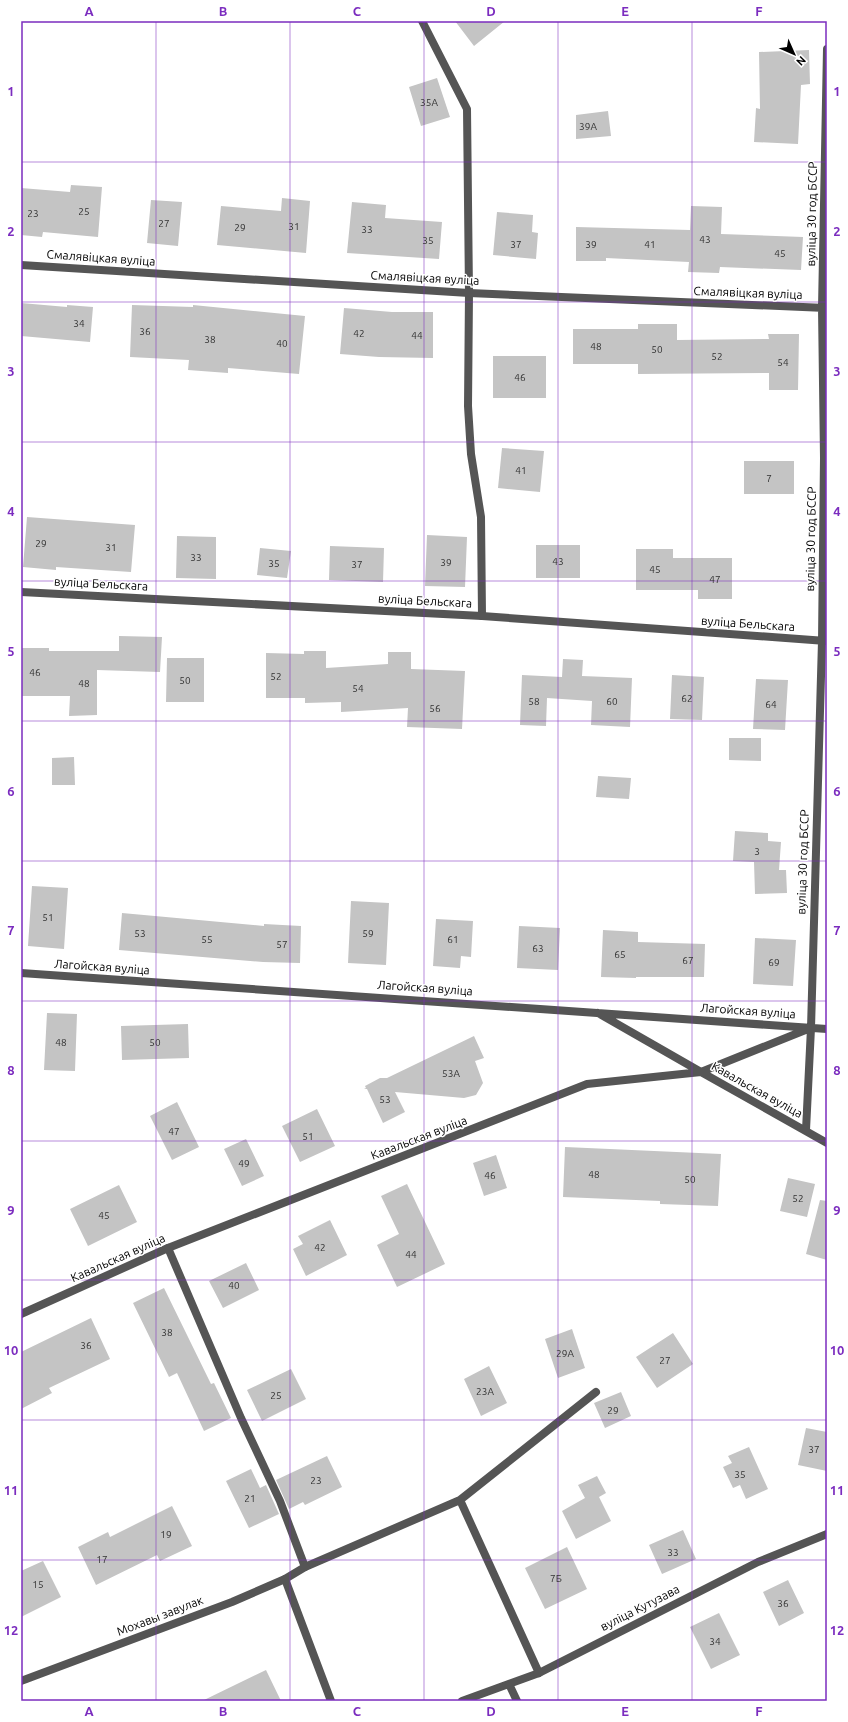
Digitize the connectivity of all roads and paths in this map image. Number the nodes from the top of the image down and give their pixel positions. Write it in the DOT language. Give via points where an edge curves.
graph roads {
  1 [pos="422,21"];
  2 [pos="827,49"];
  3 [pos="21,265"];
  4 [pos="469,293"];
  5 [pos="825,308"];
  6 [pos="21,592"];
  7 [pos="482,616"];
  8 [pos="824,641"];
  9 [pos="21,973"];
  10 [pos="595,1012"];
  11 [pos="811,1028"];
  12 [pos="827,1029"];
  13 [pos="701,1072"];
  14 [pos="806,1130"];
  15 [pos="827,1143"];
  16 [pos="168,1248"];
  17 [pos="21,1314"];
  18 [pos="596,1392"];
  19 [pos="460,1500"];
  20 [pos="827,1534"];
  21 [pos="305,1567"];
  22 [pos="286,1579"];
  23 [pos="539,1673"];
  24 [pos="21,1681"];
  25 [pos="509,1684"];
  26 [pos="331,1701"];
  27 [pos="462,1701"];
  28 [pos="517,1701"];
  1 -- 4 [label="street" via="467,109"];
  2 -- 5 [label="street, вуліца 30 год БССР"];
  3 -- 4 [label="street, Смалявіцкая вуліца"];
  4 -- 5 [label="street, Смалявіцкая вуліца"];
  4 -- 7 [label="street" via="468,406 471,454 481,516"];
  5 -- 8 [label="street, вуліца 30 год БССР"];
  6 -- 7 [label="street, вуліца Бельскага"];
  7 -- 8 [label="street, вуліца Бельскага"];
  8 -- 11 [label="street, вуліца 30 год БССР"];
  9 -- 10 [label="street, Лагойская вуліца"];
  10 -- 11 [label="street, Лагойская вуліца"];
  10 -- 13 [label="street"];
  11 -- 12 [label="street, Лагойская вуліца"];
  11 -- 13 [label="street"];
  11 -- 14 [label="street, вуліца 30 год БССР"];
  13 -- 14 [label="street, Кавальская вуліца"];
  13 -- 16 [label="street, Кавальская вуліца" via="587,1084"];
  14 -- 15 [label="street, Кавальская вуліца"];
  16 -- 17 [label="street, Кавальская вуліца"];
  16 -- 21 [label="street" via="241,1418 280,1501"];
  18 -- 19 [label="street, Мохавы завулак"];
  19 -- 21 [label="street, Мохавы завулак"];
  19 -- 23 [label="street"];
  20 -- 23 [label="street, вуліца Кутузава" via="758,1562"];
  21 -- 22 [label="street, Мохавы завулак"];
  22 -- 24 [label="street, Мохавы завулак" via="232,1602"];
  22 -- 26 [label="street"];
  23 -- 25 [label="street, вуліца Кутузава"];
  25 -- 27 [label="street, вуліца Кутузава"];
  25 -- 28 [label="street"];
}
